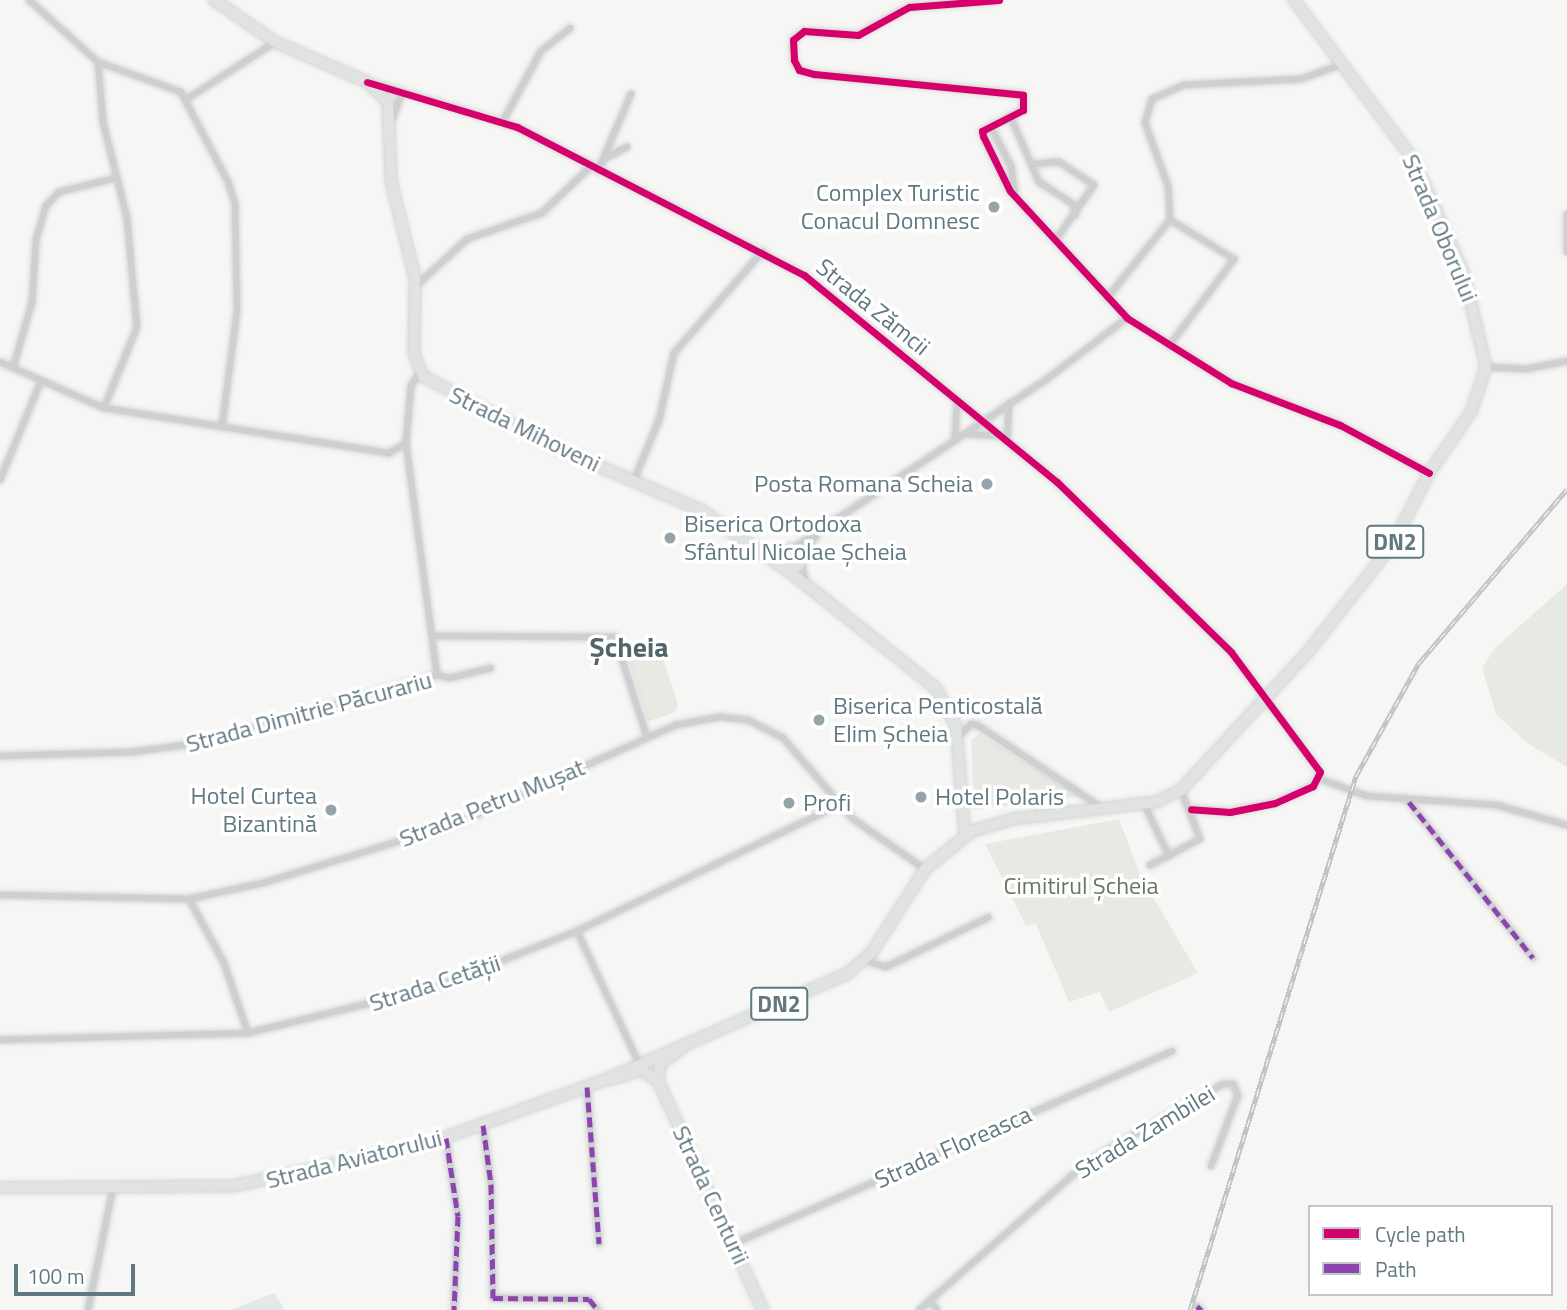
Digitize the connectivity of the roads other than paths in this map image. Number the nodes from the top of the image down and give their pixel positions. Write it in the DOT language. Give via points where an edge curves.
graph roads {
  1 [pos="29,0"];
  2 [pos="214,0"];
  3 [pos="999,0"];
  4 [pos="1294,0"];
  5 [pos="570,28"];
  6 [pos="275,42"];
  7 [pos="98,62"];
  8 [pos="1340,65"];
  9 [pos="366,82"];
  10 [pos="402,92"];
  11 [pos="631,94"];
  12 [pos="187,99"];
  13 [pos="1010,118"];
  14 [pos="393,120"];
  15 [pos="503,121"];
  16 [pos="991,127"];
  17 [pos="627,146"];
  18 [pos="606,158"];
  19 [pos="1034,164"];
  20 [pos="590,167"];
  21 [pos="598,171"];
  22 [pos="116,178"];
  23 [pos="1015,194"];
  24 [pos="1567,214"];
  25 [pos="1076,215"];
  26 [pos="1170,220"];
  27 [pos="1055,241"];
  28 [pos="763,251"];
  29 [pos="1567,252"];
  30 [pos="416,286"];
  31 [pos="1107,298"];
  32 [pos="1127,318"];
  33 [pos="1169,345"];
  34 [pos="1567,361"];
  35 [pos="0,362"];
  36 [pos="1486,367"];
  37 [pos="13,368"];
  38 [pos="420,372"];
  39 [pos="41,381"];
  40 [pos="957,400"];
  41 [pos="1009,403"];
  42 [pos="104,408"];
  43 [pos="983,421"];
  44 [pos="222,427"];
  45 [pos="963,434"];
  46 [pos="1006,438"];
  47 [pos="955,439"];
  48 [pos="406,443"];
  49 [pos="1430,473"];
  50 [pos="0,480"];
  51 [pos="634,480"];
  52 [pos="824,524"];
  53 [pos="790,550"];
  54 [pos="762,551"];
  55 [pos="793,563"];
  56 [pos="806,584"];
  57 [pos="435,636"];
  58 [pos="491,668"];
  59 [pos="437,675"];
  60 [pos="1269,695"];
  61 [pos="647,737"];
  62 [pos="958,737"];
  63 [pos="0,756"];
  64 [pos="1320,779"];
  65 [pos="1181,790"];
  66 [pos="1409,802"];
  67 [pos="1144,804"];
  68 [pos="839,805"];
  69 [pos="1101,808"];
  70 [pos="1191,809"];
  71 [pos="1567,825"];
  72 [pos="965,835"];
  73 [pos="1169,856"];
  74 [pos="1150,865"];
  75 [pos="925,869"];
  76 [pos="0,895"];
  77 [pos="189,899"];
  78 [pos="989,917"];
  79 [pos="577,931"];
  80 [pos="1533,958"];
  81 [pos="864,960"];
  82 [pos="248,1034"];
  83 [pos="0,1040"];
  84 [pos="690,1042"];
  85 [pos="1173,1051"];
  86 [pos="638,1061"];
  87 [pos="605,1080"];
  88 [pos="658,1081"];
  89 [pos="587,1087"];
  90 [pos="482,1125"];
  91 [pos="446,1138"];
  92 [pos="1211,1166"];
  93 [pos="0,1188"];
  94 [pos="113,1188"];
  95 [pos="599,1244"];
  96 [pos="733,1244"];
  97 [pos="930,1300"];
  98 [pos="88,1310"];
  99 [pos="454,1310"];
  100 [pos="598,1310"];
  101 [pos="763,1310"];
  102 [pos="919,1310"];
  103 [pos="937,1310"];
  1 -- 7 [label="street"];
  2 -- 6 [label="main road, Strada Zămcii"];
  3 -- 13 [label="street" via="909,7 858,35 804,31 793,40 792,55 804,72 1023,95 1026,105"];
  4 -- 8 [label="main road, Strada Oborului"];
  5 -- 15 [label="street" via="541,51"];
  6 -- 9 [label="main road, Strada Zămcii"];
  6 -- 12 [label="street"];
  7 -- 12 [label="street" via="171,85"];
  7 -- 22 [label="street" via="103,122"];
  8 -- 26 [label="street" via="1301,79 1219,80 1171,89 1152,99 1145,122 1168,186"];
  8 -- 36 [label="main road, Strada Oborului" via="1413,159 1464,274"];
  9 -- 10 [label="street, Strada Zămcii"];
  9 -- 14 [label="main road, Strada Zămcii" via="388,102"];
  10 -- 14 [label="street"];
  10 -- 15 [label="street, Strada Zămcii"];
  11 -- 18 [label="street"];
  12 -- 44 [label="street" via="235,204 237,311"];
  13 -- 16 [label="street"];
  13 -- 19 [label="street"];
  14 -- 30 [label="main road, Strada Zămcii" via="394,199"];
  15 -- 20 [label="street, Strada Zămcii"];
  16 -- 23 [label="street" via="1011,166"];
  16 -- 23 [label="street" via="982,131"];
  17 -- 18 [label="street"];
  18 -- 21 [label="street"];
  19 -- 25 [label="street" via="1041,185 1073,204"];
  19 -- 25 [label="street" via="1059,162 1093,183"];
  20 -- 21 [label="street, Strada Zămcii"];
  20 -- 30 [label="street" via="542,213 467,239"];
  21 -- 28 [label="street, Strada Zămcii"];
  22 -- 37 [label="street" via="59,192 46,206 36,240 32,302"];
  22 -- 42 [label="street" via="127,218 137,327"];
  23 -- 27 [label="street"];
  24 -- 29 [label="street"];
  25 -- 27 [label="street"];
  26 -- 31 [label="street"];
  26 -- 33 [label="street" via="1234,259"];
  27 -- 31 [label="street"];
  28 -- 40 [label="street, Strada Zămcii" via="824,289"];
  28 -- 51 [label="street" via="674,353 659,420"];
  30 -- 38 [label="main road, Strada Zămcii" via="414,348"];
  31 -- 32 [label="street"];
  32 -- 33 [label="street"];
  32 -- 41 [label="street"];
  33 -- 49 [label="street" via="1231,383 1340,425"];
  34 -- 36 [label="street" via="1526,369"];
  35 -- 37 [label="street"];
  36 -- 49 [label="main road, DN2" via="1471,412"];
  37 -- 39 [label="street"];
  38 -- 48 [label="street" via="411,386"];
  38 -- 51 [label="main road, Strada Mihoveni" via="519,430"];
  39 -- 42 [label="street"];
  39 -- 50 [label="street"];
  40 -- 43 [label="street, Strada Zămcii"];
  40 -- 47 [label="street"];
  41 -- 43 [label="street"];
  41 -- 46 [label="street"];
  42 -- 44 [label="street"];
  43 -- 45 [label="street"];
  43 -- 46 [label="street, Strada Zămcii"];
  44 -- 48 [label="street" via="388,453"];
  45 -- 46 [label="street"];
  45 -- 47 [label="street"];
  46 -- 60 [label="street, Strada Zămcii" via="1172,589"];
  47 -- 52 [label="street"];
  48 -- 57 [label="street"];
  49 -- 60 [label="main road, DN2" via="1392,545"];
  51 -- 54 [label="main road, Strada Mihoveni" via="701,510"];
  52 -- 53 [label="street"];
  52 -- 55 [label="street"];
  53 -- 54 [label="street"];
  53 -- 55 [label="main road"];
  53 -- 55 [label="main road"];
  54 -- 55 [label="main road, Strada Mihoveni"];
  55 -- 56 [label="main road, Strada Mihoveni"];
  55 -- 56 [label="street"];
  56 -- 62 [label="main road, Strada Mihoveni" via="936,688 953,715"];
  57 -- 59 [label="street"];
  57 -- 61 [label="street" via="614,637"];
  58 -- 59 [label="street, Strada Dimitrie Păcurariu" via="450,678"];
  59 -- 63 [label="street, Strada Dimitrie Păcurariu" via="201,743 132,752"];
  60 -- 64 [label="street, Strada Zămcii" via="1317,763"];
  60 -- 65 [label="main road, DN2"];
  61 -- 68 [label="street, Strada Petru Mușat" via="702,718 748,720 783,738"];
  61 -- 77 [label="street, Strada Petru Mușat" via="440,829 263,883"];
  62 -- 69 [label="street" via="969,725 977,725"];
  62 -- 72 [label="main road, Strada Mihoveni"];
  64 -- 66 [label="street" via="1367,796"];
  64 -- 70 [label="street" via="1275,803 1230,811"];
  65 -- 67 [label="main road, DN2"];
  65 -- 70 [label="street"];
  66 -- 71 [label="street" via="1496,804"];
  66 -- 80 [label="street"];
  67 -- 69 [label="main road, DN2"];
  67 -- 73 [label="street"];
  68 -- 75 [label="street, Strada Petru Mușat"];
  68 -- 79 [label="street, Strada Cetății"];
  69 -- 72 [label="main road, DN2" via="999,822"];
  70 -- 73 [label="street" via="1200,839"];
  72 -- 75 [label="main road, DN2"];
  73 -- 74 [label="street"];
  75 -- 81 [label="main road, DN2"];
  76 -- 77 [label="street, Strada Petru Mușat"];
  77 -- 82 [label="street" via="224,963"];
  78 -- 81 [label="street" via="886,967"];
  79 -- 82 [label="street, Strada Cetății" via="435,987"];
  79 -- 86 [label="street"];
  81 -- 84 [label="main road, DN2" via="823,986"];
  82 -- 83 [label="street, Strada Cetății"];
  84 -- 86 [label="main road, Strada Aviatorului"];
  84 -- 88 [label="main road, DN2" via="660,1064"];
  85 -- 96 [label="street, Strada Floreasca"];
  86 -- 87 [label="main road, Strada Aviatorului"];
  87 -- 88 [label="main road" via="642,1070"];
  87 -- 89 [label="main road, Strada Aviatorului"];
  88 -- 96 [label="main road, Strada Centurii"];
  89 -- 90 [label="main road, Strada Aviatorului"];
  89 -- 95 [label="street"];
  90 -- 91 [label="main road, Strada Aviatorului"];
  90 -- 100 [label="street" via="491,1184 494,1298 589,1299"];
  91 -- 94 [label="main road, Strada Aviatorului" via="253,1184"];
  91 -- 99 [label="street" via="460,1240"];
  92 -- 97 [label="street, Strada Zambilei" via="1238,1095 1233,1084 1223,1084 1090,1160"];
  93 -- 94 [label="main road, Strada Aviatorului"];
  94 -- 98 [label="street"];
  96 -- 101 [label="main road, Strada Centurii"];
  97 -- 102 [label="street, Strada Zambilei"];
  97 -- 103 [label="street"];
}
